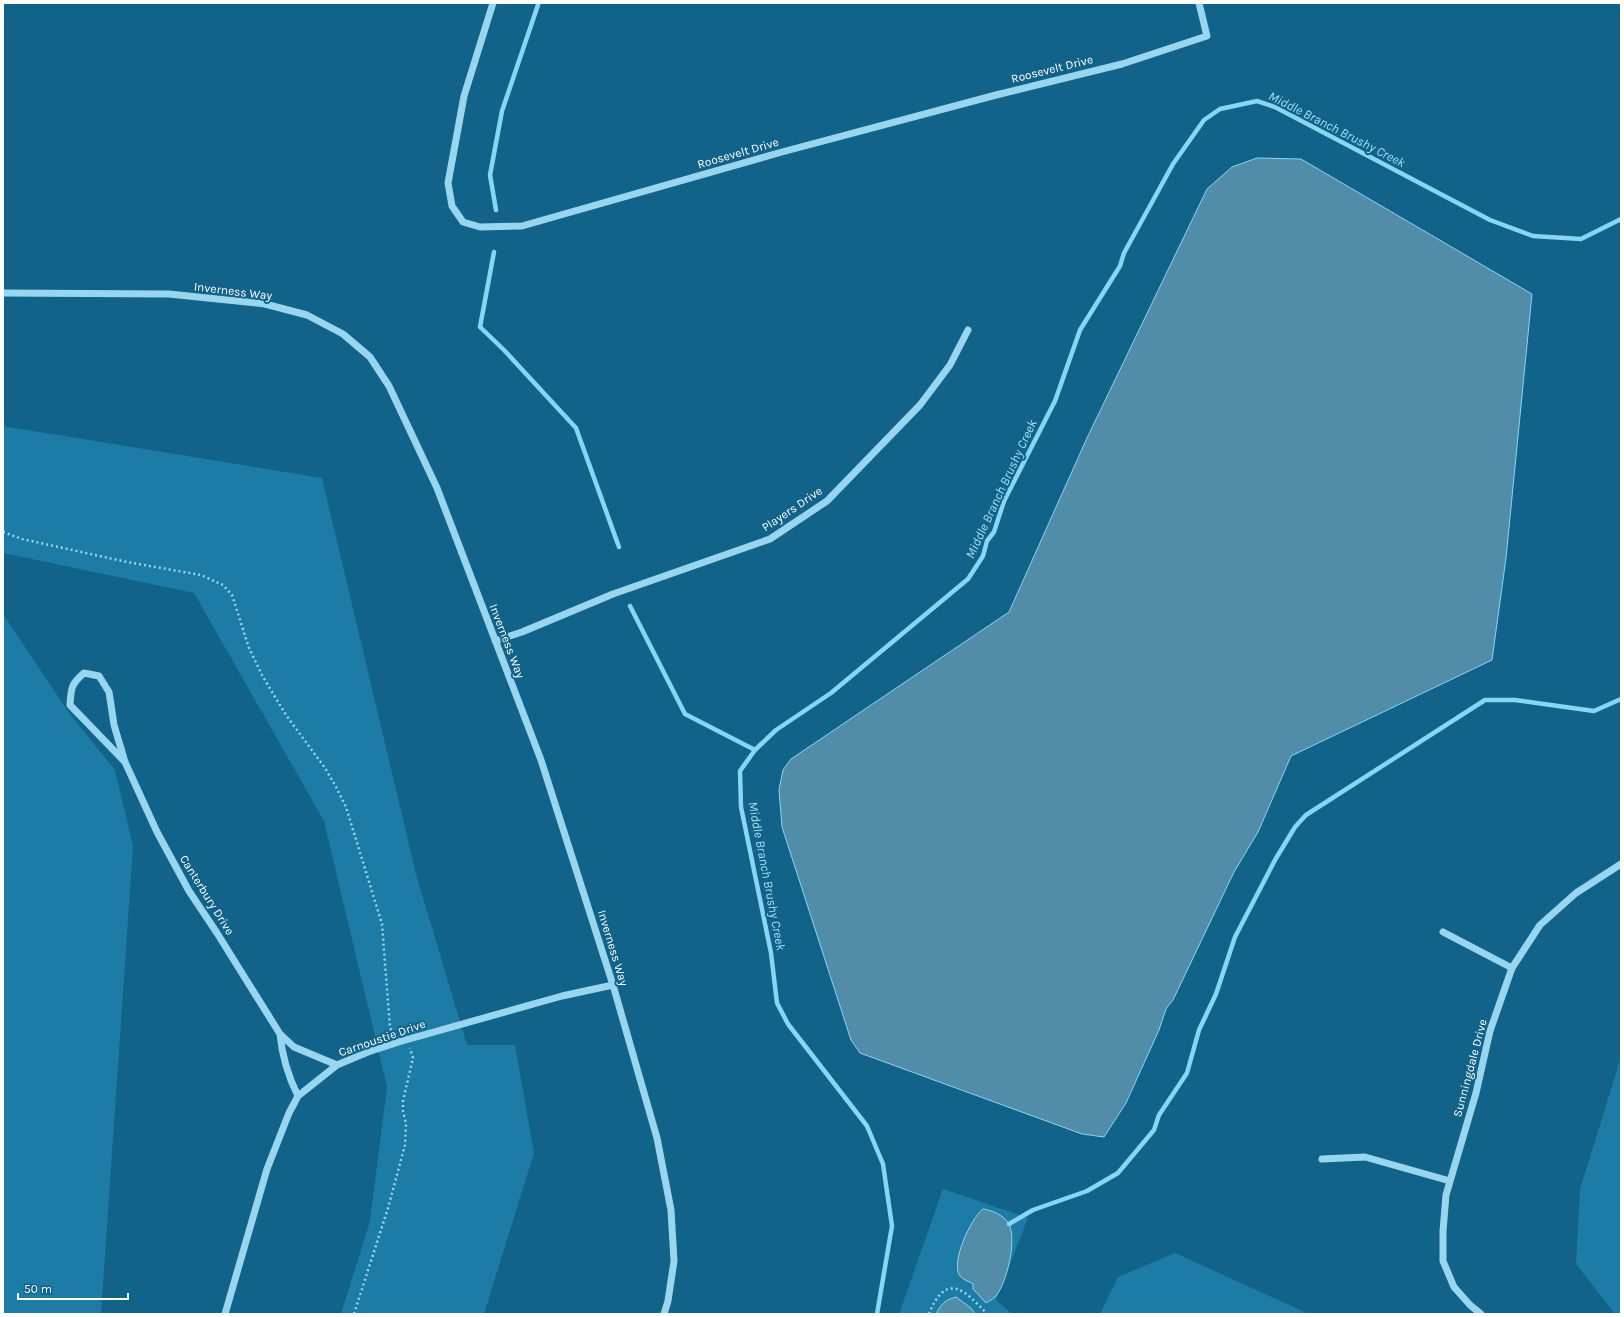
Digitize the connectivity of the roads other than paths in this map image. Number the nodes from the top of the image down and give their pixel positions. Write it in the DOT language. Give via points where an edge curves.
graph roads {
  1 [pos="493,3"];
  2 [pos="1199,3"];
  3 [pos="3,293"];
  4 [pos="968,330"];
  5 [pos="495,641"];
  6 [pos="125,762"];
  7 [pos="1621,864"];
  8 [pos="1443,932"];
  9 [pos="1512,968"];
  10 [pos="613,984"];
  11 [pos="280,1034"];
  12 [pos="337,1065"];
  13 [pos="298,1096"];
  14 [pos="1322,1159"];
  15 [pos="1450,1181"];
  16 [pos="224,1314"];
  17 [pos="664,1314"];
  18 [pos="1481,1314"];
  1 -- 2 [label="street, Roosevelt Drive" via="464,96 448,183 455,212 463,222 480,227 522,226 988,96 1122,64 1207,36"];
  3 -- 5 [label="street, Inverness Way" via="169,294 265,304 307,315 343,334 370,357 389,386 437,488"];
  4 -- 5 [label="street, Players Drive" via="950,364 920,405 827,501 770,539 613,594"];
  5 -- 10 [label="street, Inverness Way" via="541,760"];
  6 -- 6 [label="street, Canterbury Drive" via="114,725 109,692 99,676 84,673 73,682 70,705"];
  6 -- 11 [label="street, Canterbury Drive" via="157,832 189,891"];
  7 -- 9 [label="street, Sunningdale Drive" via="1576,893 1540,925"];
  8 -- 9 [label="street"];
  9 -- 15 [label="street, Sunningdale Drive" via="1490,1031 1476,1093"];
  10 -- 12 [label="street, Carnoustie Drive" via="402,1041"];
  10 -- 17 [label="street, Inverness Way" via="656,1138 671,1210 674,1261"];
  11 -- 12 [label="street, Canterbury Drive" via="294,1047"];
  11 -- 13 [label="street, Canterbury Drive" via="285,1066"];
  12 -- 13 [label="street, Carnoustie Drive"];
  13 -- 16 [label="street, Carnoustie Drive" via="267,1169"];
  14 -- 15 [label="street" via="1365,1157"];
  15 -- 18 [label="street, Sunningdale Drive" via="1446,1195 1443,1261 1454,1287"];
}
